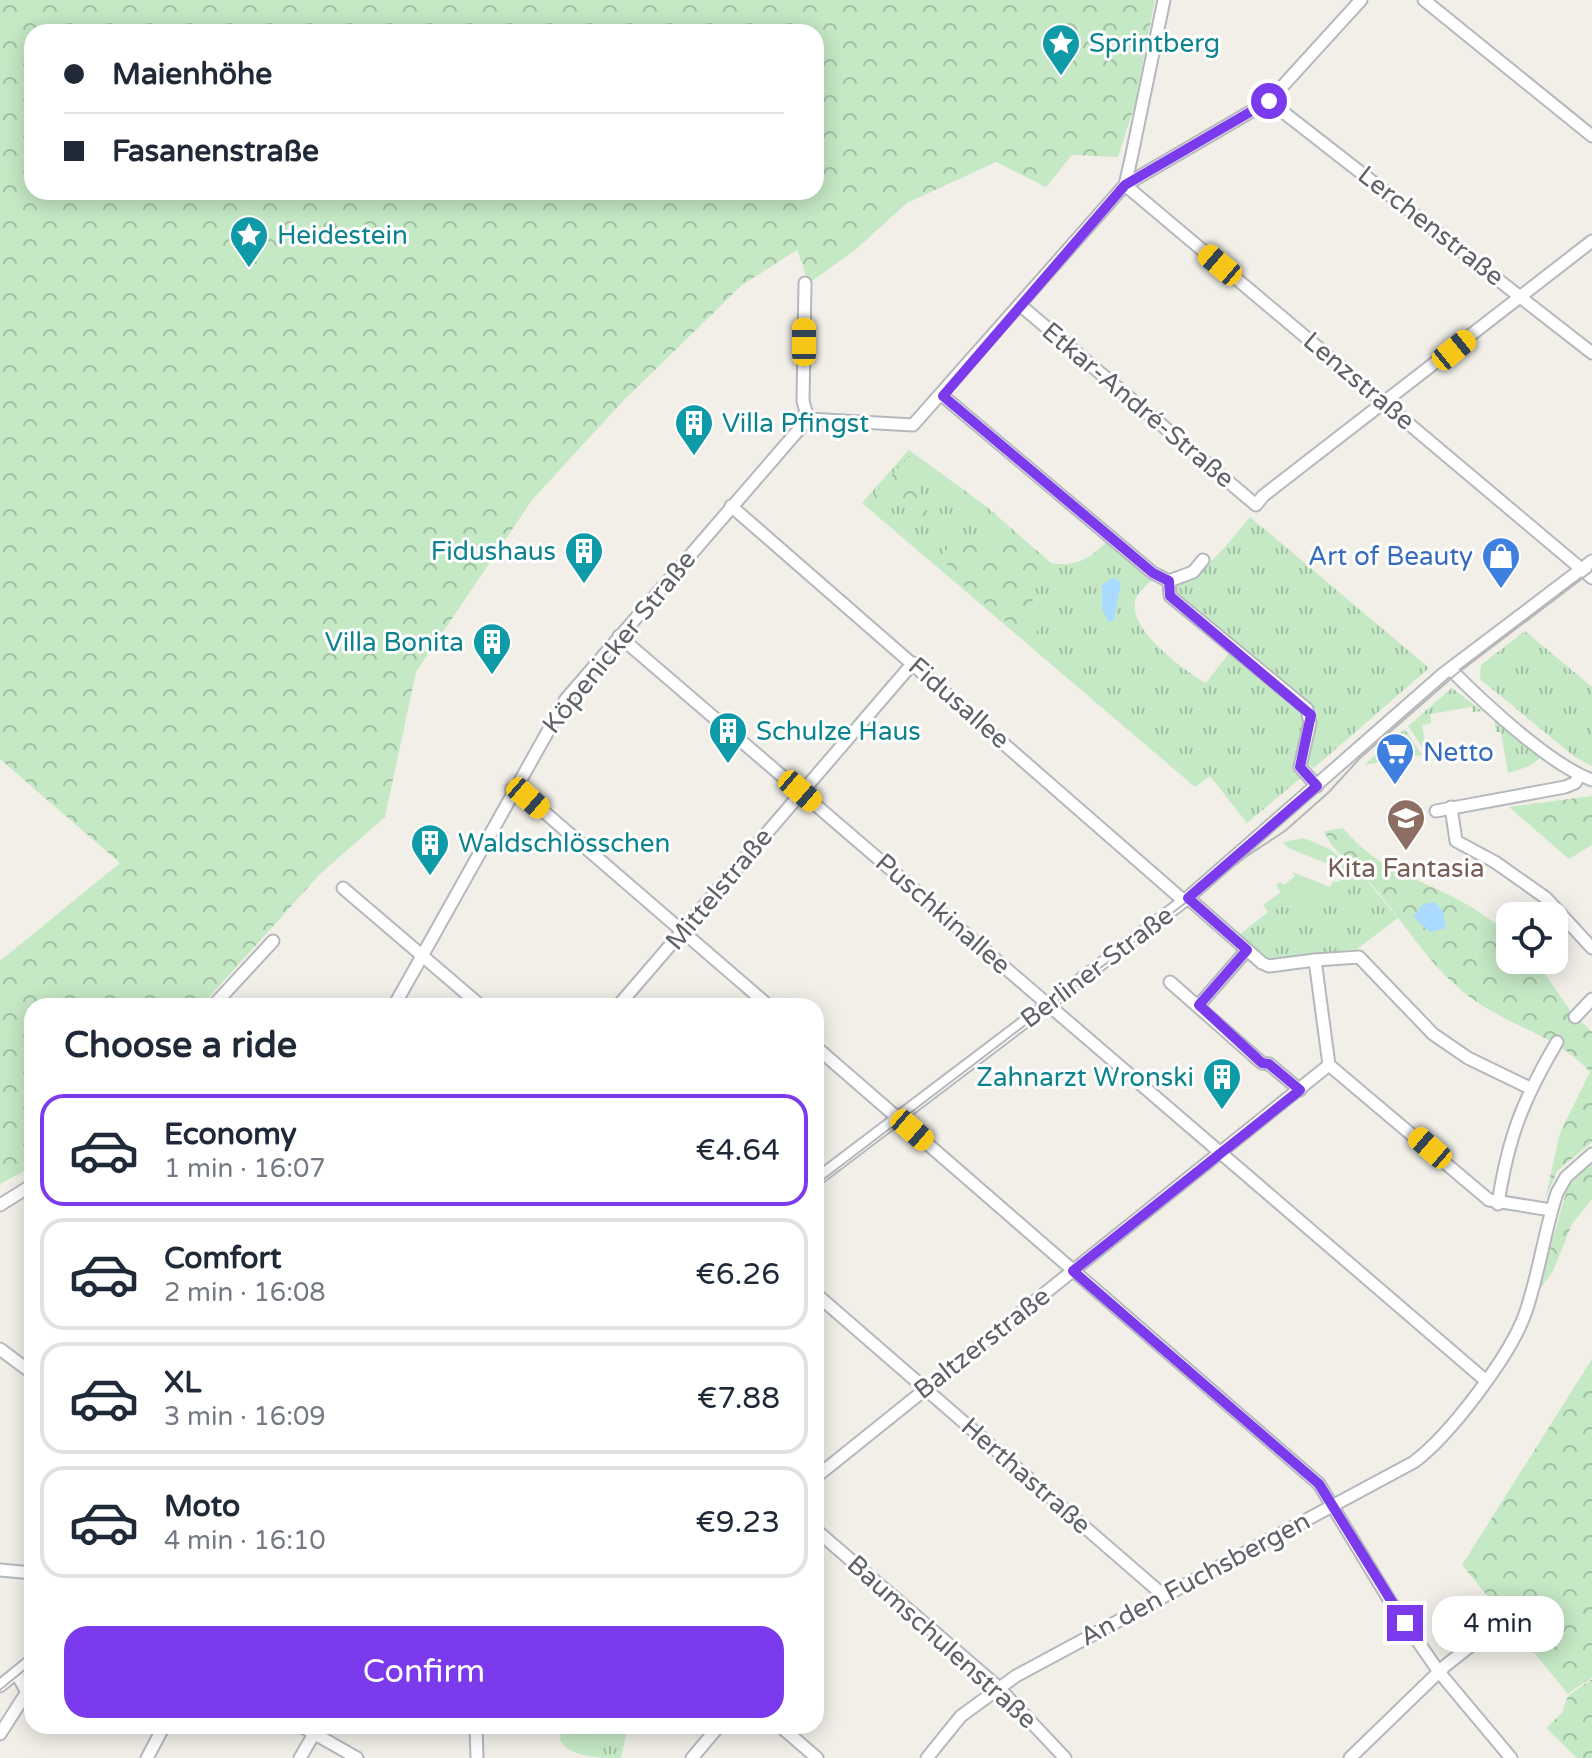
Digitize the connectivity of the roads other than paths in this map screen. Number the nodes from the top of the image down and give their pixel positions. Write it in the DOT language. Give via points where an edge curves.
graph roads {
  1 [pos="1164,0"];
  2 [pos="1361,0"];
  3 [pos="1424,0"];
  4 [pos="1269,101"];
  5 [pos="1592,136"];
  6 [pos="1125,185"];
  7 [pos="1592,241"];
  8 [pos="805,283"];
  9 [pos="1522,296"];
  10 [pos="1020,305"];
  11 [pos="1592,353"];
  12 [pos="943,396"];
  13 [pos="1386,404"];
  14 [pos="808,419"];
  15 [pos="731,506"];
  16 [pos="1203,560"];
  17 [pos="1587,565"];
  18 [pos="1592,578"];
  19 [pos="1169,581"];
  20 [pos="619,636"];
  21 [pos="913,663"];
  22 [pos="1450,669"];
  23 [pos="1579,776"];
  24 [pos="1592,780"];
  25 [pos="1317,786"];
  26 [pos="512,789"];
  27 [pos="800,791"];
  28 [pos="1451,807"];
  29 [pos="1436,811"];
  30 [pos="343,888"];
  31 [pos="1186,899"];
  32 [pos="684,933"];
  33 [pos="273,941"];
  34 [pos="1592,948"];
  35 [pos="1247,950"];
  36 [pos="422,956"];
  37 [pos="1315,960"];
  38 [pos="1170,982"];
  39 [pos="220,998"];
  40 [pos="398,998"];
  41 [pos="472,998"];
  42 [pos="625,998"];
  43 [pos="760,998"];
  44 [pos="1592,999"];
  45 [pos="1048,1004"];
  46 [pos="1199,1005"];
  47 [pos="1575,1017"];
  48 [pos="1557,1042"];
  49 [pos="824,1054"];
  50 [pos="1329,1065"];
  51 [pos="1530,1088"];
  52 [pos="1300,1090"];
  53 [pos="899,1118"];
  54 [pos="1220,1152"];
  55 [pos="1592,1154"];
  56 [pos="824,1174"];
  57 [pos="24,1190"];
  58 [pos="1498,1204"];
  59 [pos="0,1205"];
  60 [pos="1551,1210"];
  61 [pos="1073,1271"];
  62 [pos="824,1301"];
  63 [pos="0,1349"];
  64 [pos="24,1367"];
  65 [pos="1485,1380"];
  66 [pos="925,1387"];
  67 [pos="824,1470"];
  68 [pos="1330,1507"];
  69 [pos="824,1537"];
  70 [pos="0,1570"];
  71 [pos="24,1572"];
  72 [pos="1163,1595"];
  73 [pos="1503,1620"];
  74 [pos="24,1666"];
  75 [pos="1439,1672"];
  76 [pos="16,1673"];
  77 [pos="0,1686"];
  78 [pos="24,1687"];
  79 [pos="998,1687"];
  80 [pos="24,1697"];
  81 [pos="0,1734"];
  82 [pos="160,1734"];
  83 [pos="314,1734"];
  84 [pos="476,1734"];
  85 [pos="712,1734"];
  86 [pos="789,1734"];
  87 [pos="147,1758"];
  88 [pos="300,1758"];
  89 [pos="357,1758"];
  90 [pos="477,1758"];
  91 [pos="692,1758"];
  92 [pos="817,1758"];
  93 [pos="927,1758"];
  94 [pos="1065,1758"];
  95 [pos="1350,1758"];
  96 [pos="1511,1758"];
  1 -- 6 [label="street"];
  2 -- 4 [label="street"];
  3 -- 5 [label="street"];
  4 -- 6 [label="street"];
  4 -- 9 [label="street, Lerchenstraße"];
  6 -- 10 [label="street"];
  6 -- 13 [label="street, Lenzstraße"];
  7 -- 9 [label="street"];
  8 -- 14 [label="street" via="803,401"];
  9 -- 11 [label="street, Lerchenstraße"];
  9 -- 13 [label="street"];
  10 -- 12 [label="street"];
  10 -- 13 [label="street, Etkar-André-Straße" via="1256,505"];
  12 -- 14 [label="street" via="913,425"];
  12 -- 19 [label="street"];
  13 -- 17 [label="street, Lenzstraße"];
  14 -- 15 [label="street, Köpenicker Straße"];
  15 -- 20 [label="street, Köpenicker Straße"];
  15 -- 21 [label="street, Fidusallee"];
  16 -- 19 [label="street" via="1193,572"];
  17 -- 18 [label="street, Lenzstraße"];
  17 -- 22 [label="street, Berliner Straße"];
  19 -- 25 [label="street" via="1170,596 1307,709 1310,723 1300,767"];
  20 -- 26 [label="street, Köpenicker Straße" via="552,720"];
  20 -- 27 [label="street, Puschkinallee"];
  21 -- 27 [label="street, Mittelstraße"];
  21 -- 31 [label="street, Fidusallee"];
  22 -- 23 [label="street"];
  22 -- 25 [label="street, Berliner Straße"];
  23 -- 24 [label="street"];
  23 -- 28 [label="street" via="1565,787"];
  25 -- 31 [label="street, Berliner Straße"];
  26 -- 32 [label="street"];
  26 -- 36 [label="street, Köpenicker Straße"];
  27 -- 32 [label="street, Mittelstraße"];
  27 -- 45 [label="street, Puschkinallee"];
  28 -- 29 [label="street"];
  28 -- 34 [label="street" via="1456,841 1546,898"];
  30 -- 36 [label="street"];
  31 -- 35 [label="street, Fidusallee"];
  31 -- 45 [label="street, Berliner Straße"];
  32 -- 42 [label="street, Mittelstraße"];
  32 -- 43 [label="street"];
  33 -- 39 [label="street"];
  35 -- 37 [label="street, Fidusallee" via="1269,966"];
  35 -- 46 [label="street"];
  36 -- 40 [label="street, Köpenicker Straße"];
  36 -- 41 [label="street"];
  37 -- 50 [label="street"];
  37 -- 51 [label="street, Fidusallee" via="1359,957 1433,1034"];
  38 -- 46 [label="street"];
  44 -- 47 [label="street"];
  45 -- 53 [label="street, Berliner Straße"];
  45 -- 54 [label="street, Puschkinallee"];
  46 -- 52 [label="street"];
  48 -- 51 [label="street"];
  49 -- 53 [label="street"];
  50 -- 52 [label="street"];
  50 -- 58 [label="street"];
  51 -- 58 [label="street" via="1512,1131"];
  52 -- 54 [label="street, Baltzerstraße"];
  53 -- 56 [label="street, Berliner Straße"];
  53 -- 61 [label="street"];
  54 -- 61 [label="street, Baltzerstraße"];
  54 -- 65 [label="street, Puschkinallee"];
  55 -- 60 [label="street, An den Fuchsbergen" via="1566,1177"];
  57 -- 59 [label="street"];
  58 -- 60 [label="street"];
  60 -- 65 [label="street, An den Fuchsbergen" via="1526,1311 1515,1338"];
  61 -- 66 [label="street, Baltzerstraße"];
  61 -- 68 [label="street" via="1319,1484"];
  62 -- 66 [label="street, Herthastraße"];
  63 -- 64 [label="street"];
  65 -- 68 [label="street, An den Fuchsbergen" via="1434,1447"];
  66 -- 67 [label="street, Baltzerstraße"];
  66 -- 72 [label="street, Herthastraße"];
  68 -- 72 [label="street, An den Fuchsbergen"];
  68 -- 75 [label="street"];
  69 -- 79 [label="street, Baumschulenstraße"];
  70 -- 71 [label="street"];
  72 -- 79 [label="street, An den Fuchsbergen"];
  73 -- 75 [label="street"];
  74 -- 76 [label="street"];
  75 -- 95 [label="street"];
  75 -- 96 [label="street"];
  76 -- 77 [label="street"];
  76 -- 78 [label="street"];
  79 -- 93 [label="street, An den Fuchsbergen" via="961,1716"];
  79 -- 94 [label="street, Baumschulenstraße"];
  80 -- 81 [label="street"];
  82 -- 87 [label="street"];
  83 -- 88 [label="street"];
  83 -- 89 [label="street"];
  84 -- 90 [label="street"];
  85 -- 91 [label="street"];
  86 -- 92 [label="street"];
}
